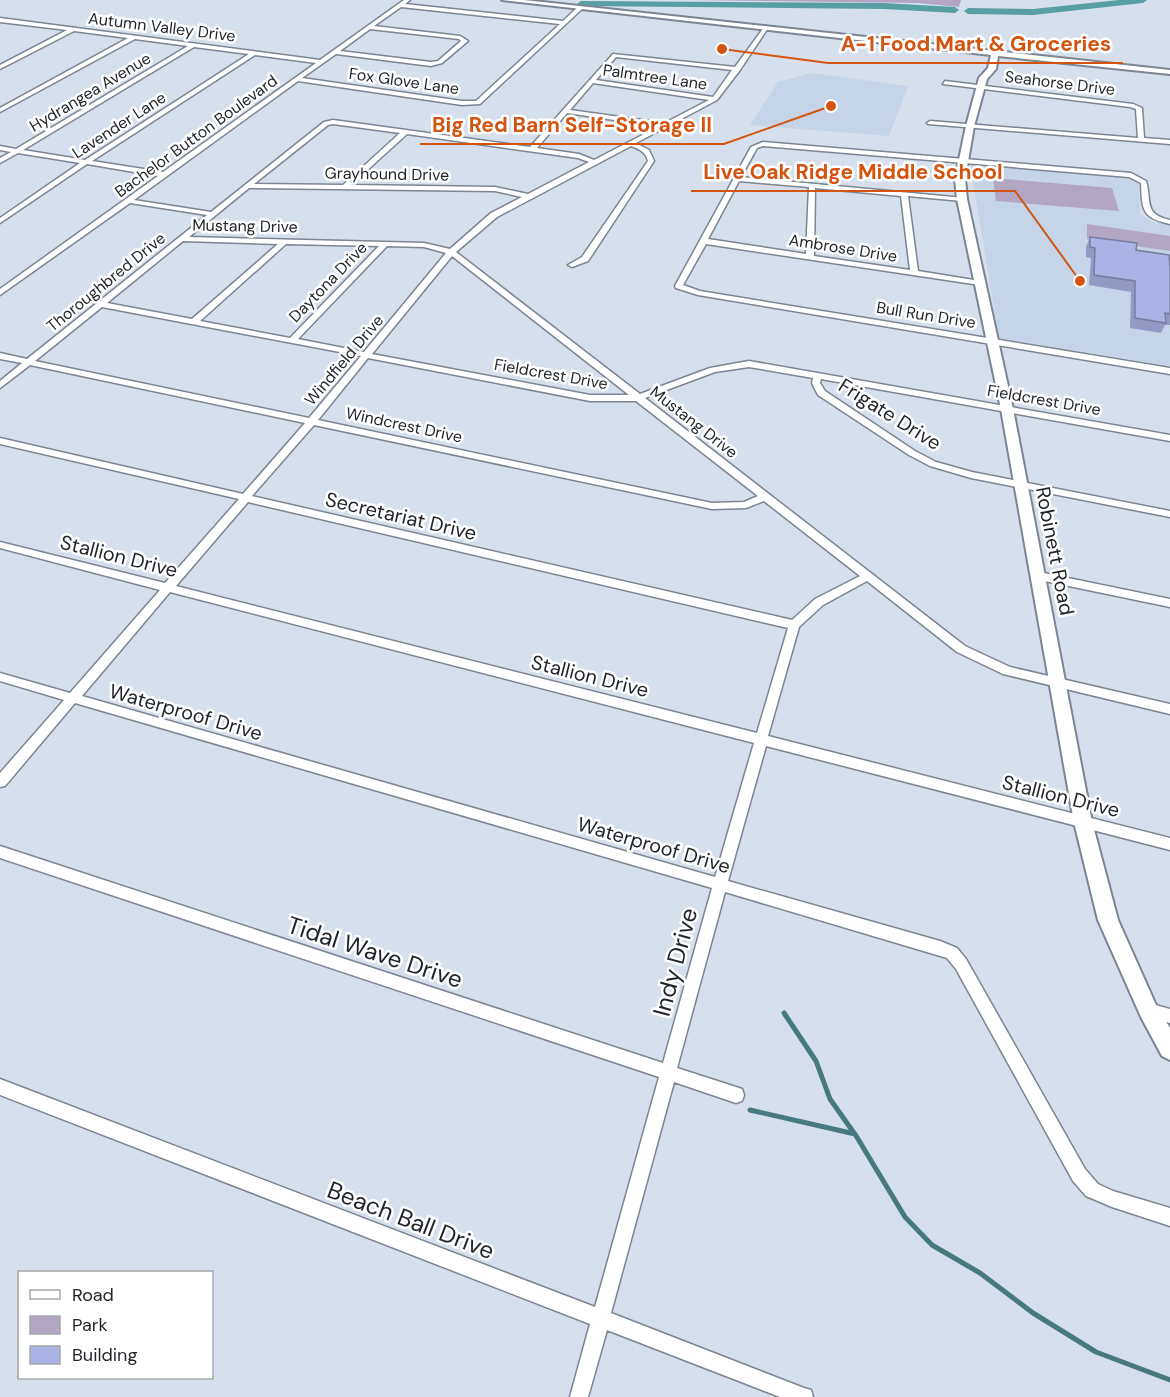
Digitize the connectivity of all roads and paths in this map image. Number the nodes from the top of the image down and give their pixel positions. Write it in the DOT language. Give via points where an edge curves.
graph roads {
  1 [pos="505,0"];
  2 [pos="404,2"];
  3 [pos="580,8"];
  4 [pos="0,21"];
  5 [pos="10,22"];
  6 [pos="565,23"];
  7 [pos="0,27"];
  8 [pos="369,27"];
  9 [pos="765,28"];
  10 [pos="72,30"];
  11 [pos="133,38"];
  12 [pos="194,45"];
  13 [pos="334,52"];
  14 [pos="255,53"];
  15 [pos="995,53"];
  16 [pos="320,62"];
  17 [pos="0,67"];
  18 [pos="738,69"];
  19 [pos="1170,72"];
  20 [pos="296,79"];
  21 [pos="591,81"];
  22 [pos="945,84"];
  23 [pos="980,87"];
  24 [pos="715,99"];
  25 [pos="0,110"];
  26 [pos="566,111"];
  27 [pos="930,123"];
  28 [pos="970,126"];
  29 [pos="660,127"];
  30 [pos="405,132"];
  31 [pos="1142,140"];
  32 [pos="1170,142"];
  33 [pos="630,143"];
  34 [pos="0,148"];
  35 [pos="532,149"];
  36 [pos="17,151"];
  37 [pos="963,160"];
  38 [pos="0,161"];
  39 [pos="86,162"];
  40 [pos="594,162"];
  41 [pos="166,175"];
  42 [pos="736,180"];
  43 [pos="248,186"];
  44 [pos="812,186"];
  45 [pos="345,187"];
  46 [pos="904,194"];
  47 [pos="526,196"];
  48 [pos="962,199"];
  49 [pos="130,201"];
  50 [pos="212,214"];
  51 [pos="0,221"];
  52 [pos="1170,222"];
  53 [pos="180,239"];
  54 [pos="703,241"];
  55 [pos="284,242"];
  56 [pos="385,244"];
  57 [pos="451,252"];
  58 [pos="810,256"];
  59 [pos="572,265"];
  60 [pos="914,273"];
  61 [pos="980,283"];
  62 [pos="0,293"];
  63 [pos="101,304"];
  64 [pos="195,321"];
  65 [pos="292,341"];
  66 [pos="993,341"];
  67 [pos="368,355"];
  68 [pos="0,356"];
  69 [pos="28,362"];
  70 [pos="1170,371"];
  71 [pos="818,375"];
  72 [pos="0,385"];
  73 [pos="638,398"];
  74 [pos="1007,409"];
  75 [pos="312,421"];
  76 [pos="1170,438"];
  77 [pos="0,441"];
  78 [pos="1021,485"];
  79 [pos="766,496"];
  80 [pos="244,498"];
  81 [pos="1170,514"];
  82 [pos="0,546"];
  83 [pos="1039,576"];
  84 [pos="867,577"];
  85 [pos="167,589"];
  86 [pos="1170,603"];
  87 [pos="795,625"];
  88 [pos="0,677"];
  89 [pos="1059,683"];
  90 [pos="72,700"];
  91 [pos="1170,709"];
  92 [pos="762,739"];
  93 [pos="0,782"];
  94 [pos="1083,822"];
  95 [pos="1170,844"];
  96 [pos="0,852"];
  97 [pos="720,885"];
  98 [pos="1148,1010"];
  99 [pos="1170,1016"];
  100 [pos="1170,1049"];
  101 [pos="669,1073"];
  102 [pos="0,1087"];
  103 [pos="736,1095"];
  104 [pos="1170,1217"];
  105 [pos="602,1319"];
  106 [pos="579,1397"];
  107 [pos="804,1397"];
  1 -- 3 [label="street"];
  2 -- 6 [label="street"];
  2 -- 8 [label="street, Bachelor Button Boulevard"];
  3 -- 6 [label="street, Fox Glove Lane"];
  3 -- 9 [label="street"];
  4 -- 5 [label="street, Autumn Valley Drive"];
  5 -- 7 [label="street"];
  5 -- 10 [label="street, Autumn Valley Drive"];
  6 -- 20 [label="street, Fox Glove Lane" via="478,103"];
  8 -- 13 [label="street, Bachelor Button Boulevard"];
  8 -- 13 [label="street" via="465,41 436,64"];
  9 -- 15 [label="street"];
  9 -- 18 [label="street, Windfield Drive"];
  10 -- 11 [label="street, Autumn Valley Drive"];
  10 -- 17 [label="street"];
  11 -- 12 [label="street, Autumn Valley Drive"];
  11 -- 25 [label="street"];
  12 -- 14 [label="street, Autumn Valley Drive"];
  12 -- 36 [label="street, Hydrangea Avenue"];
  13 -- 16 [label="street, Bachelor Button Boulevard"];
  14 -- 16 [label="street, Autumn Valley Drive"];
  14 -- 39 [label="street, Lavender Lane"];
  15 -- 19 [label="street"];
  15 -- 23 [label="street, Robinett Road" via="992,69"];
  16 -- 20 [label="street, Bachelor Button Boulevard"];
  18 -- 21 [label="street" via="615,55"];
  18 -- 24 [label="street, Windfield Drive"];
  20 -- 41 [label="street, Bachelor Button Boulevard"];
  21 -- 24 [label="street, Palmtree Lane"];
  21 -- 26 [label="street"];
  22 -- 23 [label="street, Seahorse Drive"];
  23 -- 28 [label="street, Robinett Road"];
  23 -- 31 [label="street, Seahorse Drive" via="1131,105 1139,108"];
  24 -- 29 [label="street, Windfield Drive"];
  26 -- 29 [label="street"];
  26 -- 35 [label="street"];
  27 -- 28 [label="street"];
  28 -- 31 [label="street"];
  28 -- 37 [label="street, Robinett Road"];
  29 -- 33 [label="street, Windfield Drive"];
  30 -- 35 [label="street, Thoroughbred Drive"];
  30 -- 43 [label="street, Thoroughbred Drive" via="326,123"];
  30 -- 45 [label="street"];
  31 -- 32 [label="street"];
  33 -- 40 [label="street, Windfield Drive"];
  33 -- 59 [label="street" via="646,149 651,161 585,259"];
  34 -- 36 [label="street"];
  35 -- 40 [label="street, Thoroughbred Drive"];
  36 -- 38 [label="street, Hydrangea Avenue"];
  36 -- 39 [label="street"];
  37 -- 42 [label="street" via="763,144 754,147"];
  37 -- 48 [label="street, Robinett Road"];
  37 -- 52 [label="street" via="1131,175 1144,182 1147,213"];
  39 -- 41 [label="street"];
  39 -- 51 [label="street, Lavender Lane"];
  40 -- 47 [label="street, Windfield Drive"];
  41 -- 49 [label="street, Bachelor Button Boulevard"];
  42 -- 44 [label="street"];
  42 -- 54 [label="street"];
  43 -- 45 [label="street, Grayhound Drive"];
  43 -- 50 [label="street, Thoroughbred Drive"];
  44 -- 46 [label="street"];
  44 -- 58 [label="street"];
  45 -- 47 [label="street, Grayhound Drive" via="495,189"];
  46 -- 48 [label="street"];
  46 -- 60 [label="street"];
  47 -- 57 [label="street, Windfield Drive" via="494,214"];
  48 -- 61 [label="street, Robinett Road"];
  49 -- 50 [label="street"];
  49 -- 62 [label="street, Bachelor Button Boulevard"];
  50 -- 53 [label="street, Thoroughbred Drive"];
  53 -- 55 [label="street, Mustang Drive"];
  53 -- 63 [label="street, Thoroughbred Drive"];
  54 -- 58 [label="street, Ambrose Drive"];
  54 -- 66 [label="street, Bull Run Drive" via="679,286 698,293"];
  55 -- 56 [label="street, Mustang Drive"];
  55 -- 64 [label="street"];
  56 -- 57 [label="street, Mustang Drive" via="424,245"];
  56 -- 65 [label="street, Daytona Drive"];
  57 -- 67 [label="street, Windfield Drive"];
  57 -- 73 [label="street, Mustang Drive"];
  58 -- 60 [label="street, Ambrose Drive"];
  60 -- 61 [label="street, Ambrose Drive"];
  61 -- 66 [label="street, Robinett Road"];
  63 -- 64 [label="street, Fieldcrest Drive"];
  63 -- 69 [label="street, Thoroughbred Drive"];
  64 -- 65 [label="street, Fieldcrest Drive"];
  65 -- 67 [label="street, Fieldcrest Drive"];
  66 -- 70 [label="street, Bull Run Drive"];
  66 -- 74 [label="street, Robinett Road"];
  67 -- 73 [label="street, Fieldcrest Drive" via="590,398"];
  67 -- 75 [label="street, Windfield Drive"];
  68 -- 69 [label="street, Windcrest Drive"];
  69 -- 72 [label="street, Thoroughbred Drive"];
  69 -- 75 [label="street, Windcrest Drive"];
  71 -- 73 [label="street, Fieldcrest Drive" via="762,365 737,365"];
  71 -- 74 [label="street, Fieldcrest Drive"];
  71 -- 78 [label="street, Frigate Drive" via="816,383 821,393 912,453 953,471"];
  73 -- 79 [label="street, Mustang Drive"];
  74 -- 76 [label="street, Fieldcrest Drive"];
  74 -- 78 [label="street, Robinett Road"];
  75 -- 79 [label="street, Windcrest Drive" via="712,506 746,506"];
  75 -- 80 [label="street, Windfield Drive"];
  77 -- 80 [label="street, Secretariat Drive"];
  78 -- 81 [label="street, Frigate Drive"];
  78 -- 83 [label="street, Robinett Road"];
  79 -- 84 [label="street, Mustang Drive"];
  80 -- 85 [label="street, Windfield Drive"];
  80 -- 87 [label="street, Secretariat Drive"];
  82 -- 85 [label="street, Stallion Drive"];
  83 -- 86 [label="street"];
  83 -- 89 [label="street, Robinett Road"];
  84 -- 87 [label="street, Indy Drive" via="827,595"];
  84 -- 89 [label="street, Mustang Drive" via="968,653 1007,671"];
  85 -- 90 [label="street, Windfield Drive"];
  85 -- 92 [label="street, Stallion Drive"];
  87 -- 92 [label="street, Indy Drive"];
  88 -- 90 [label="street, Waterproof Drive"];
  89 -- 91 [label="street, Mustang Drive"];
  89 -- 94 [label="street, Robinett Road"];
  90 -- 93 [label="street, Windfield Drive"];
  90 -- 97 [label="street, Waterproof Drive"];
  92 -- 94 [label="street, Stallion Drive"];
  92 -- 97 [label="street, Indy Drive"];
  94 -- 95 [label="street, Stallion Drive"];
  94 -- 98 [label="street, Robinett Road" via="1108,920"];
  96 -- 101 [label="street, Tidal Wave Drive"];
  97 -- 101 [label="street, Indy Drive"];
  97 -- 104 [label="street, Waterproof Drive" via="952,953 1079,1174 1092,1190"];
  98 -- 99 [label="street"];
  98 -- 100 [label="street, Robinett Road"];
  101 -- 103 [label="street, Tidal Wave Drive"];
  101 -- 105 [label="street, Indy Drive"];
  102 -- 105 [label="street, Beach Ball Drive"];
  105 -- 106 [label="street, Indy Drive"];
  105 -- 107 [label="street, Beach Ball Drive"];
}
